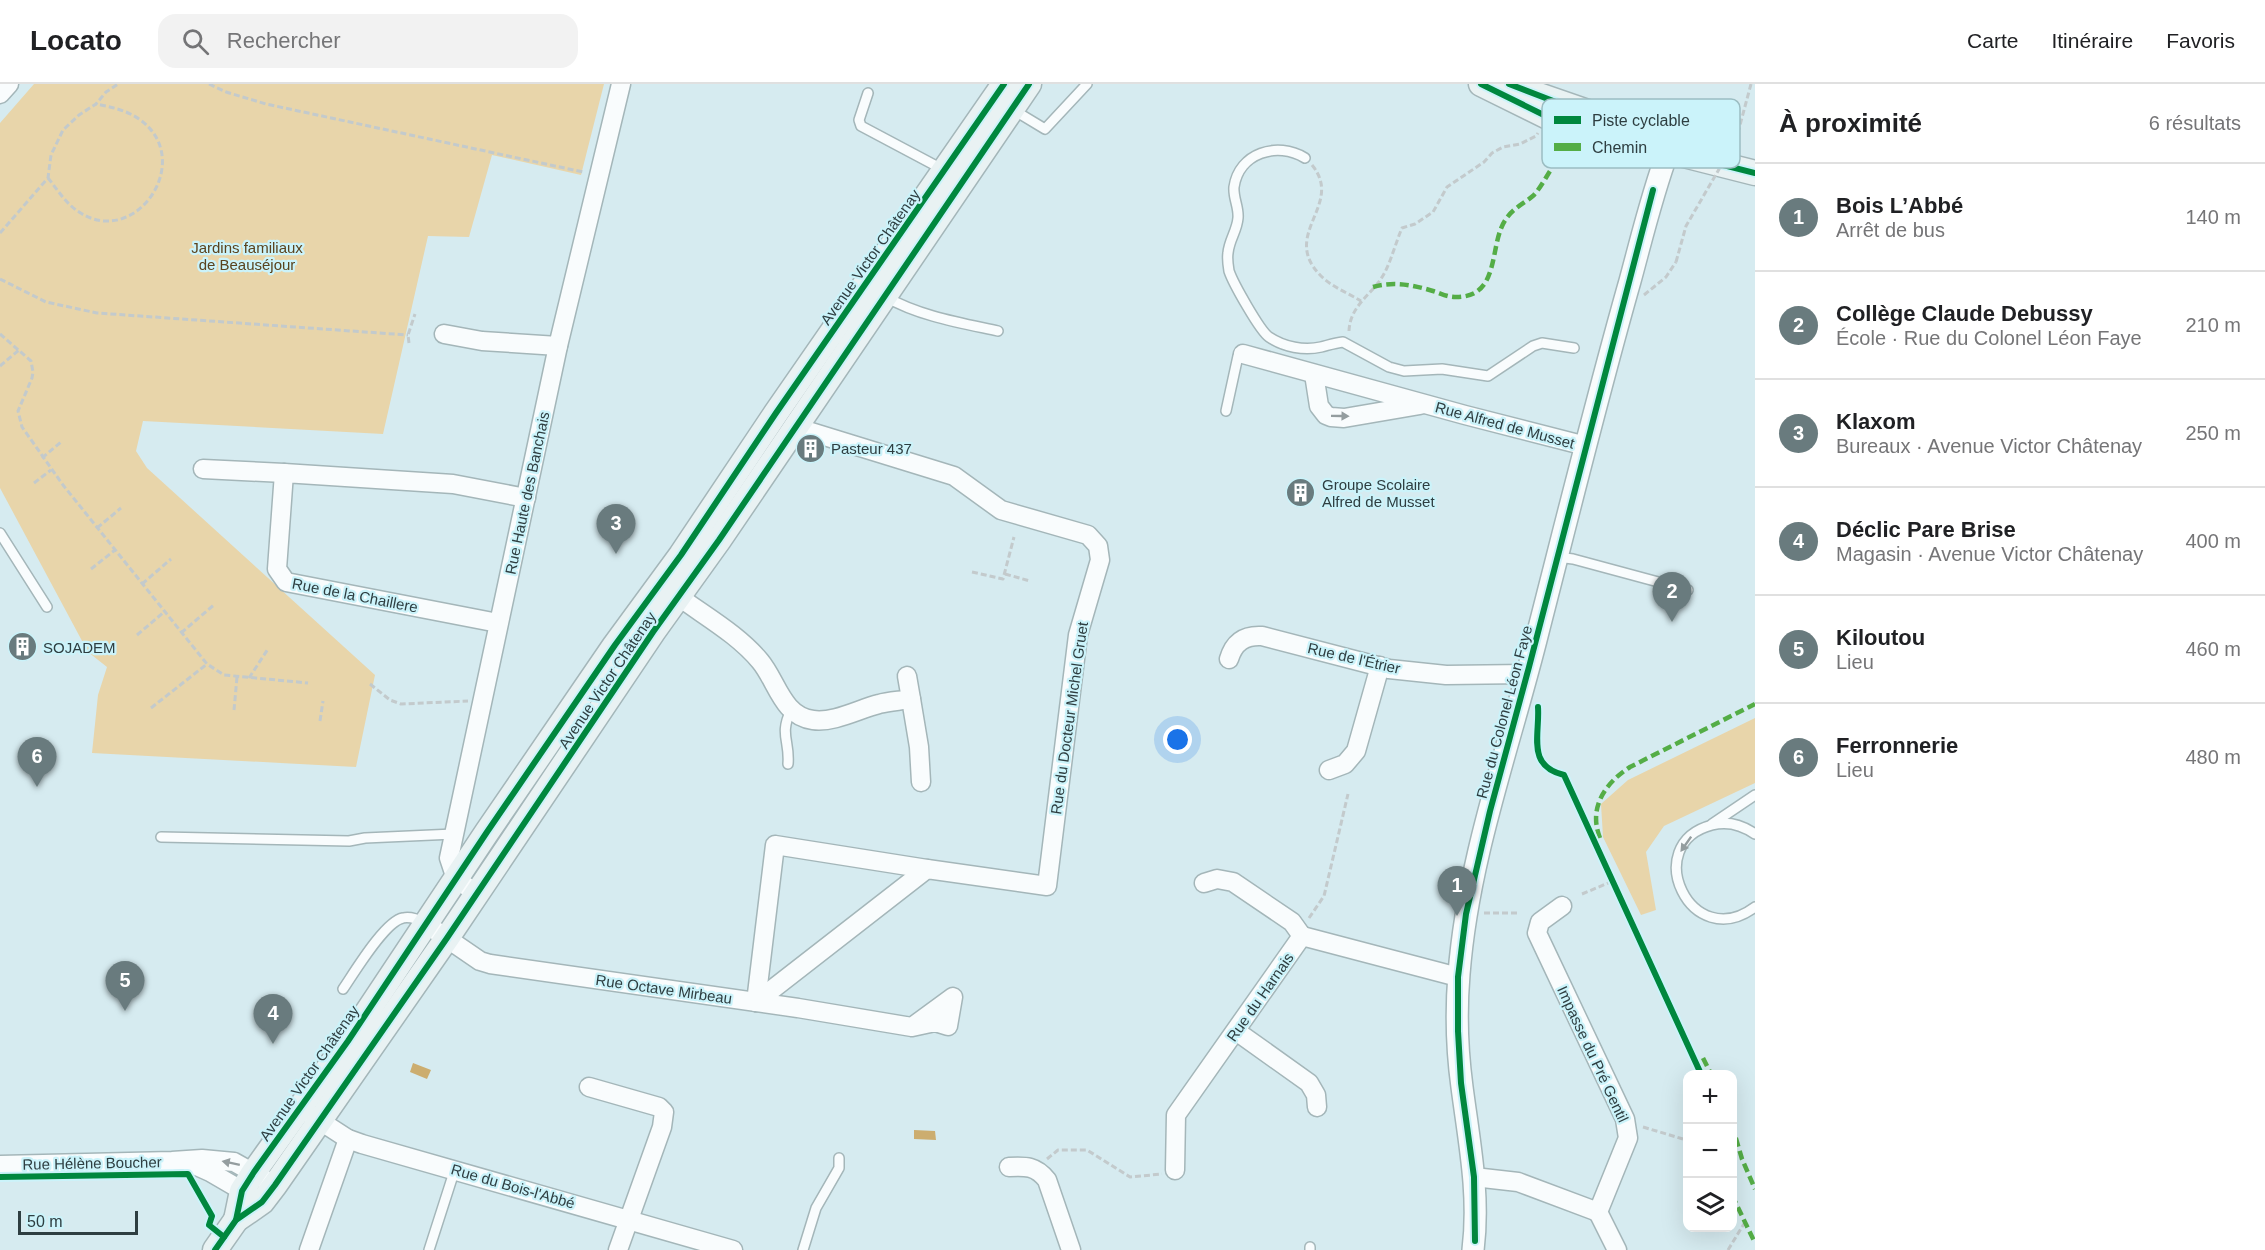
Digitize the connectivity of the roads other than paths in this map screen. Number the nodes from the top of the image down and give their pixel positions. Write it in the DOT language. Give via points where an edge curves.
graph roads {
  1 [pos="9,84"];
  2 [pos="621,84"];
  3 [pos="1029,84"];
  4 [pos="1087,84"];
  5 [pos="1482,84"];
  6 [pos="1509,84"];
  7 [pos="868,93"];
  8 [pos="0,94"];
  9 [pos="1004,97"];
  10 [pos="1548,99"];
  11 [pos="1542,122"];
  12 [pos="1305,158"];
  13 [pos="1661,168"];
  14 [pos="1735,168"];
  15 [pos="1755,173"];
  16 [pos="953,176"];
  17 [pos="884,296"];
  18 [pos="998,331"];
  19 [pos="444,334"];
  20 [pos="558,346"];
  21 [pos="1574,348"];
  22 [pos="1243,354"];
  23 [pos="1314,374"];
  24 [pos="1424,404"];
  25 [pos="1226,411"];
  26 [pos="795,427"];
  27 [pos="1586,446"];
  28 [pos="203,469"];
  29 [pos="284,473"];
  30 [pos="741,486"];
  31 [pos="525,498"];
  32 [pos="0,533"];
  33 [pos="1557,557"];
  34 [pos="1688,590"];
  35 [pos="670,591"];
  36 [pos="47,607"];
  37 [pos="498,623"];
  38 [pos="1229,659"];
  39 [pos="1380,666"];
  40 [pos="1527,674"];
  41 [pos="907,676"];
  42 [pos="911,699"];
  43 [pos="791,711"];
  44 [pos="788,764"];
  45 [pos="1329,770"];
  46 [pos="921,782"];
  47 [pos="1755,795"];
  48 [pos="1710,825"];
  49 [pos="454,834"];
  50 [pos="1755,834"];
  51 [pos="161,837"];
  52 [pos="927,869"];
  53 [pos="1204,883"];
  54 [pos="466,886"];
  55 [pos="1562,906"];
  56 [pos="1753,909"];
  57 [pos="426,924"];
  58 [pos="1303,930"];
  59 [pos="447,938"];
  60 [pos="1458,977"];
  61 [pos="343,988"];
  62 [pos="756,1002"];
  63 [pos="912,1027"];
  64 [pos="1236,1031"];
  65 [pos="589,1087"];
  66 [pos="1317,1107"];
  67 [pos="309,1113"];
  68 [pos="348,1139"];
  69 [pos="839,1158"];
  70 [pos="0,1165"];
  71 [pos="1009,1167"];
  72 [pos="455,1169"];
  73 [pos="1168,1172"];
  74 [pos="1474,1177"];
  75 [pos="258,1188"];
  76 [pos="1598,1212"];
  77 [pos="629,1220"];
  78 [pos="215,1250"];
  79 [pos="309,1250"];
  80 [pos="429,1250"];
  81 [pos="618,1250"];
  82 [pos="733,1250"];
  83 [pos="803,1250"];
  84 [pos="1071,1250"];
  85 [pos="1473,1250"];
  86 [pos="1617,1250"];
  1 -- 8 [label="street"];
  2 -- 20 [label="street, Rue Haute des Banchais"];
  3 -- 9 [label="main road, Avenue Victor Châtenay"];
  4 -- 9 [label="lane" via="1045,129"];
  5 -- 11 [label="main road"];
  6 -- 10 [label="main road"];
  7 -- 16 [label="lane" via="859,120 861,126"];
  9 -- 16 [label="main road, Avenue Victor Châtenay"];
  12 -- 21 [label="lane" via="1285,150 1268,150 1252,157 1240,171 1234,188 1238,219 1228,250 1229,270 1267,336 1302,349 1343,342 1389,367 1404,370 1442,369 1488,376 1542,343"];
  13 -- 27 [label="street, Rue du Colonel Léon Faye"];
  14 -- 15 [label="main road"];
  16 -- 17 [label="main road, Avenue Victor Châtenay"];
  16 -- 30 [label="main road, Avenue Victor Châtenay"];
  17 -- 18 [label="lane" via="909,307"];
  17 -- 26 [label="main road, Avenue Victor Châtenay"];
  19 -- 20 [label="street"];
  20 -- 31 [label="street, Rue Haute des Banchais"];
  22 -- 23 [label="street, Rue Alfred de Musset"];
  22 -- 25 [label="lane" via="1238,356"];
  23 -- 24 [label="street, Rue Alfred de Musset"];
  23 -- 24 [label="street, Rue Alfred de Musset, one-way" via="1319,406 1331,417"];
  24 -- 27 [label="street, Rue Alfred de Musset"];
  26 -- 30 [label="main road, Avenue Victor Châtenay"];
  26 -- 52 [label="street, Rue du Docteur Michel Gruet" via="954,476 1001,510 1088,535 1098,546 1100,560 1078,635 1047,886"];
  27 -- 33 [label="street, Rue du Colonel Léon Faye"];
  28 -- 29 [label="street"];
  29 -- 31 [label="street" via="453,484"];
  29 -- 37 [label="street, Rue de la Chaillere" via="277,563 286,582"];
  30 -- 35 [label="main road, Avenue Victor Châtenay"];
  31 -- 37 [label="street, Rue Haute des Banchais"];
  32 -- 36 [label="lane"];
  33 -- 34 [label="lane"];
  33 -- 40 [label="street, Rue du Colonel Léon Faye"];
  35 -- 43 [label="street" via="753,653"];
  35 -- 54 [label="main road, Avenue Victor Châtenay" via="615,645"];
  37 -- 49 [label="street, Rue Haute des Banchais"];
  38 -- 39 [label="street, Rue de l'Étrier" via="1240,641 1262,636"];
  39 -- 40 [label="street, Rue de l'Étrier" via="1446,675"];
  39 -- 45 [label="street" via="1356,751 1345,764"];
  40 -- 60 [label="street, Rue du Colonel Léon Faye" via="1466,914"];
  41 -- 42 [label="street"];
  42 -- 43 [label="street" via="881,703 824,720 808,719"];
  42 -- 46 [label="street"];
  43 -- 44 [label="lane" via="783,732"];
  47 -- 48 [label="lane"];
  48 -- 50 [label="lane" via="1734,824"];
  48 -- 56 [label="lane, one-way" via="1693,835 1680,851 1676,871 1681,891 1693,907 1710,916 1731,918"];
  49 -- 51 [label="lane" via="349,841"];
  49 -- 54 [label="street, Rue Haute des Banchais" via="449,858"];
  52 -- 62 [label="street"];
  52 -- 62 [label="street" via="775,845"];
  53 -- 58 [label="street" via="1217,879 1233,882"];
  54 -- 57 [label="main road, Avenue Victor Châtenay"];
  54 -- 59 [label="main road, Avenue Victor Châtenay"];
  55 -- 76 [label="street, Impasse du Pré Gentil" via="1540,922 1537,933 1625,1119 1629,1138"];
  57 -- 59 [label="street, Rue Octave Mirbeau"];
  57 -- 61 [label="lane" via="416,918 395,922 380,936"];
  57 -- 67 [label="main road, Avenue Victor Châtenay"];
  58 -- 60 [label="street, Rue du Harnais"];
  58 -- 64 [label="street, Rue du Harnais"];
  59 -- 62 [label="street, Rue Octave Mirbeau" via="490,964"];
  59 -- 67 [label="main road, Avenue Victor Châtenay"];
  60 -- 74 [label="street, Rue du Colonel Léon Faye" via="1461,1083"];
  62 -- 63 [label="street, Rue Octave Mirbeau"];
  64 -- 66 [label="street" via="1309,1083"];
  64 -- 73 [label="street, Rue du Harnais" via="1176,1116"];
  65 -- 77 [label="street" via="659,1107 664,1112"];
  67 -- 68 [label="street, Rue du Bois-l'Abbé"];
  67 -- 75 [label="main road, Avenue Victor Châtenay"];
  68 -- 72 [label="street, Rue du Bois-l'Abbé"];
  68 -- 79 [label="street"];
  69 -- 83 [label="lane" via="840,1168 816,1208"];
  70 -- 75 [label="street, Rue Hélène Boucher" via="202,1159 234,1162"];
  71 -- 84 [label="street" via="1030,1166 1047,1180"];
  72 -- 77 [label="street, Rue du Bois-l'Abbé"];
  72 -- 80 [label="lane"];
  74 -- 76 [label="street" via="1518,1182"];
  74 -- 85 [label="street, Rue du Colonel Léon Faye"];
  75 -- 78 [label="main road, Avenue Victor Châtenay"];
  76 -- 86 [label="street"];
  77 -- 81 [label="street"];
  77 -- 82 [label="street, Rue du Bois-l'Abbé"];
}
